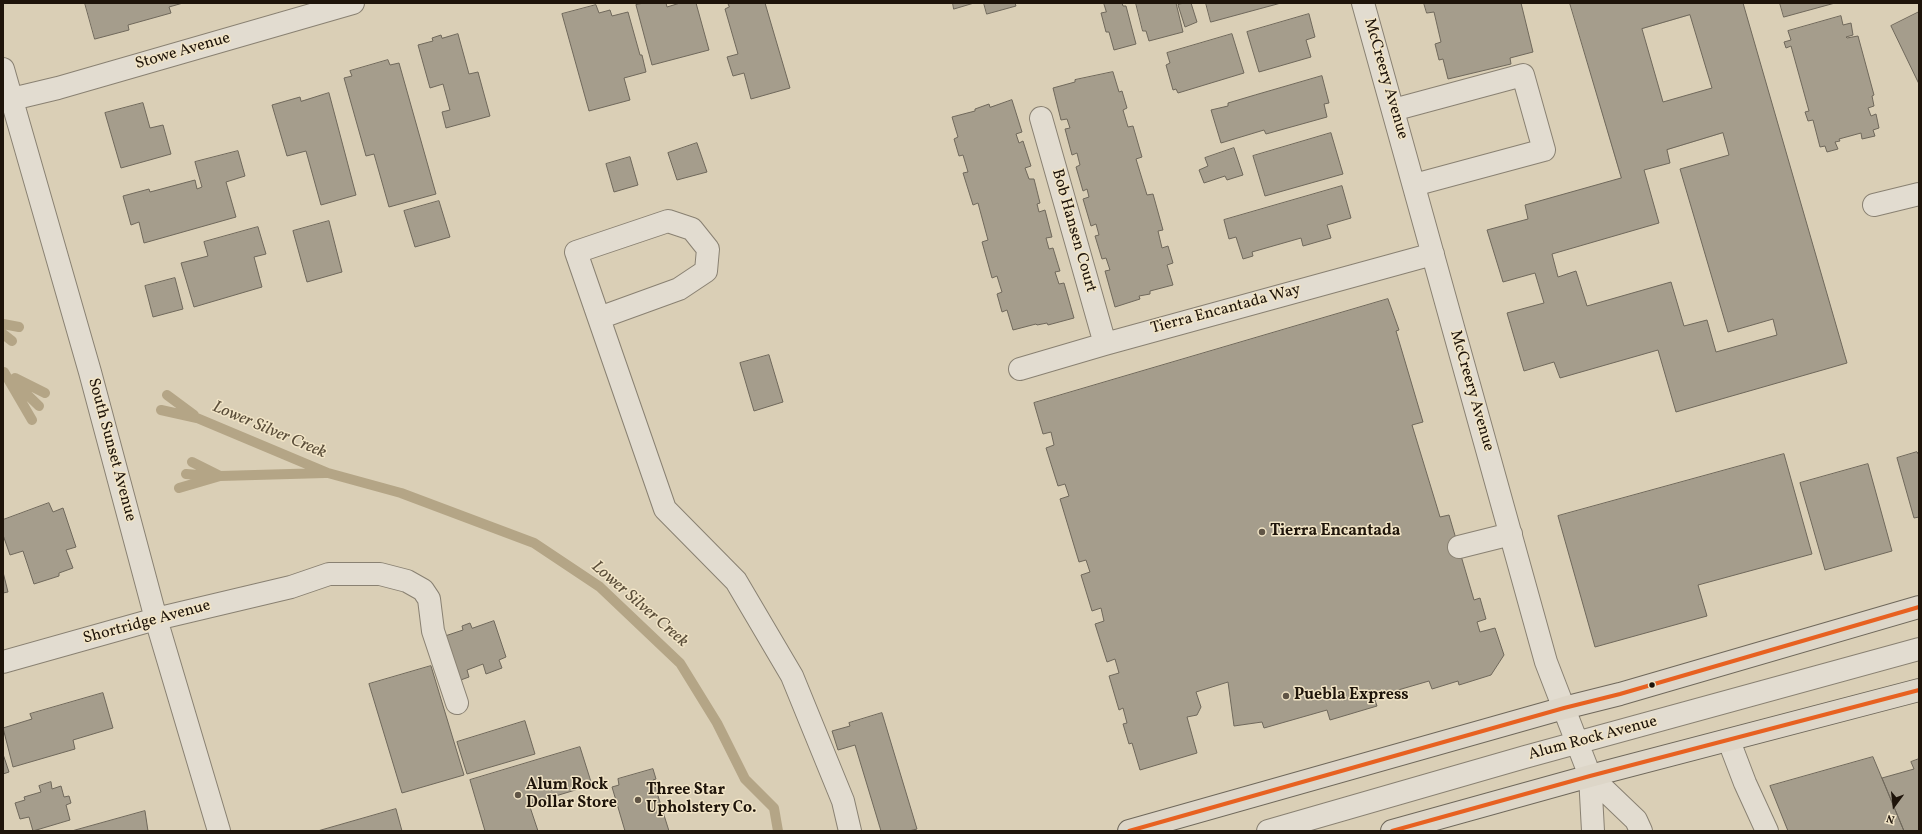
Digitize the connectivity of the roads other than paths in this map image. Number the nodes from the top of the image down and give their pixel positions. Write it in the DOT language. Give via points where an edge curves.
graph roads {
  1 [pos="353,3"];
  2 [pos="1363,3"];
  3 [pos="3,69"];
  4 [pos="12,99"];
  5 [pos="1393,110"];
  6 [pos="1041,118"];
  7 [pos="1414,185"];
  8 [pos="1919,194"];
  9 [pos="1874,205"];
  10 [pos="1433,254"];
  11 [pos="599,318"];
  12 [pos="1105,344"];
  13 [pos="1020,369"];
  14 [pos="1511,534"];
  15 [pos="1459,547"];
  16 [pos="1919,607"];
  17 [pos="156,619"];
  18 [pos="1919,649"];
  19 [pos="3,662"];
  20 [pos="1919,690"];
  21 [pos="457,703"];
  22 [pos="1564,708"];
  23 [pos="1729,740"];
  24 [pos="1577,742"];
  25 [pos="1590,776"];
  26 [pos="1405,829"];
  27 [pos="219,831"];
  28 [pos="850,831"];
  29 [pos="1129,831"];
  30 [pos="1268,831"];
  31 [pos="1593,831"];
  32 [pos="1641,831"];
  33 [pos="1767,831"];
  1 -- 4 [label="street, Stowe Avenue"];
  2 -- 5 [label="street, McCreery Avenue"];
  3 -- 4 [label="street, South Sunset Avenue"];
  4 -- 17 [label="street, South Sunset Avenue" via="90,372"];
  5 -- 7 [label="street, McCreery Avenue"];
  5 -- 7 [label="street" via="1523,75 1536,120 1544,150"];
  6 -- 12 [label="street, Bob Hansen Court"];
  7 -- 10 [label="street, McCreery Avenue"];
  8 -- 9 [label="street"];
  10 -- 12 [label="street, Tierra Encantada Way"];
  10 -- 14 [label="street, McCreery Avenue"];
  11 -- 11 [label="street" via="576,252 668,220 692,229 708,249 706,272 679,289"];
  11 -- 28 [label="street" via="665,509 736,581 792,676 843,801"];
  12 -- 13 [label="street, Tierra Encantada Way"];
  14 -- 15 [label="street"];
  14 -- 22 [label="street, McCreery Avenue" via="1546,662"];
  16 -- 22 [label="main road"];
  17 -- 19 [label="street, Shortridge Avenue"];
  17 -- 21 [label="street, Shortridge Avenue" via="291,587 329,574 380,574 407,580 423,590 429,599 433,630"];
  17 -- 27 [label="street, South Sunset Avenue"];
  18 -- 24 [label="street, Alum Rock Avenue"];
  20 -- 23 [label="main road"];
  22 -- 24 [label="street, McCreery Avenue"];
  22 -- 29 [label="main road"];
  23 -- 25 [label="main road"];
  23 -- 33 [label="street"];
  24 -- 25 [label="street, McCreery Avenue"];
  24 -- 30 [label="street, Alum Rock Avenue"];
  25 -- 26 [label="main road"];
  25 -- 31 [label="street"];
  25 -- 32 [label="street" via="1636,820"];
}
